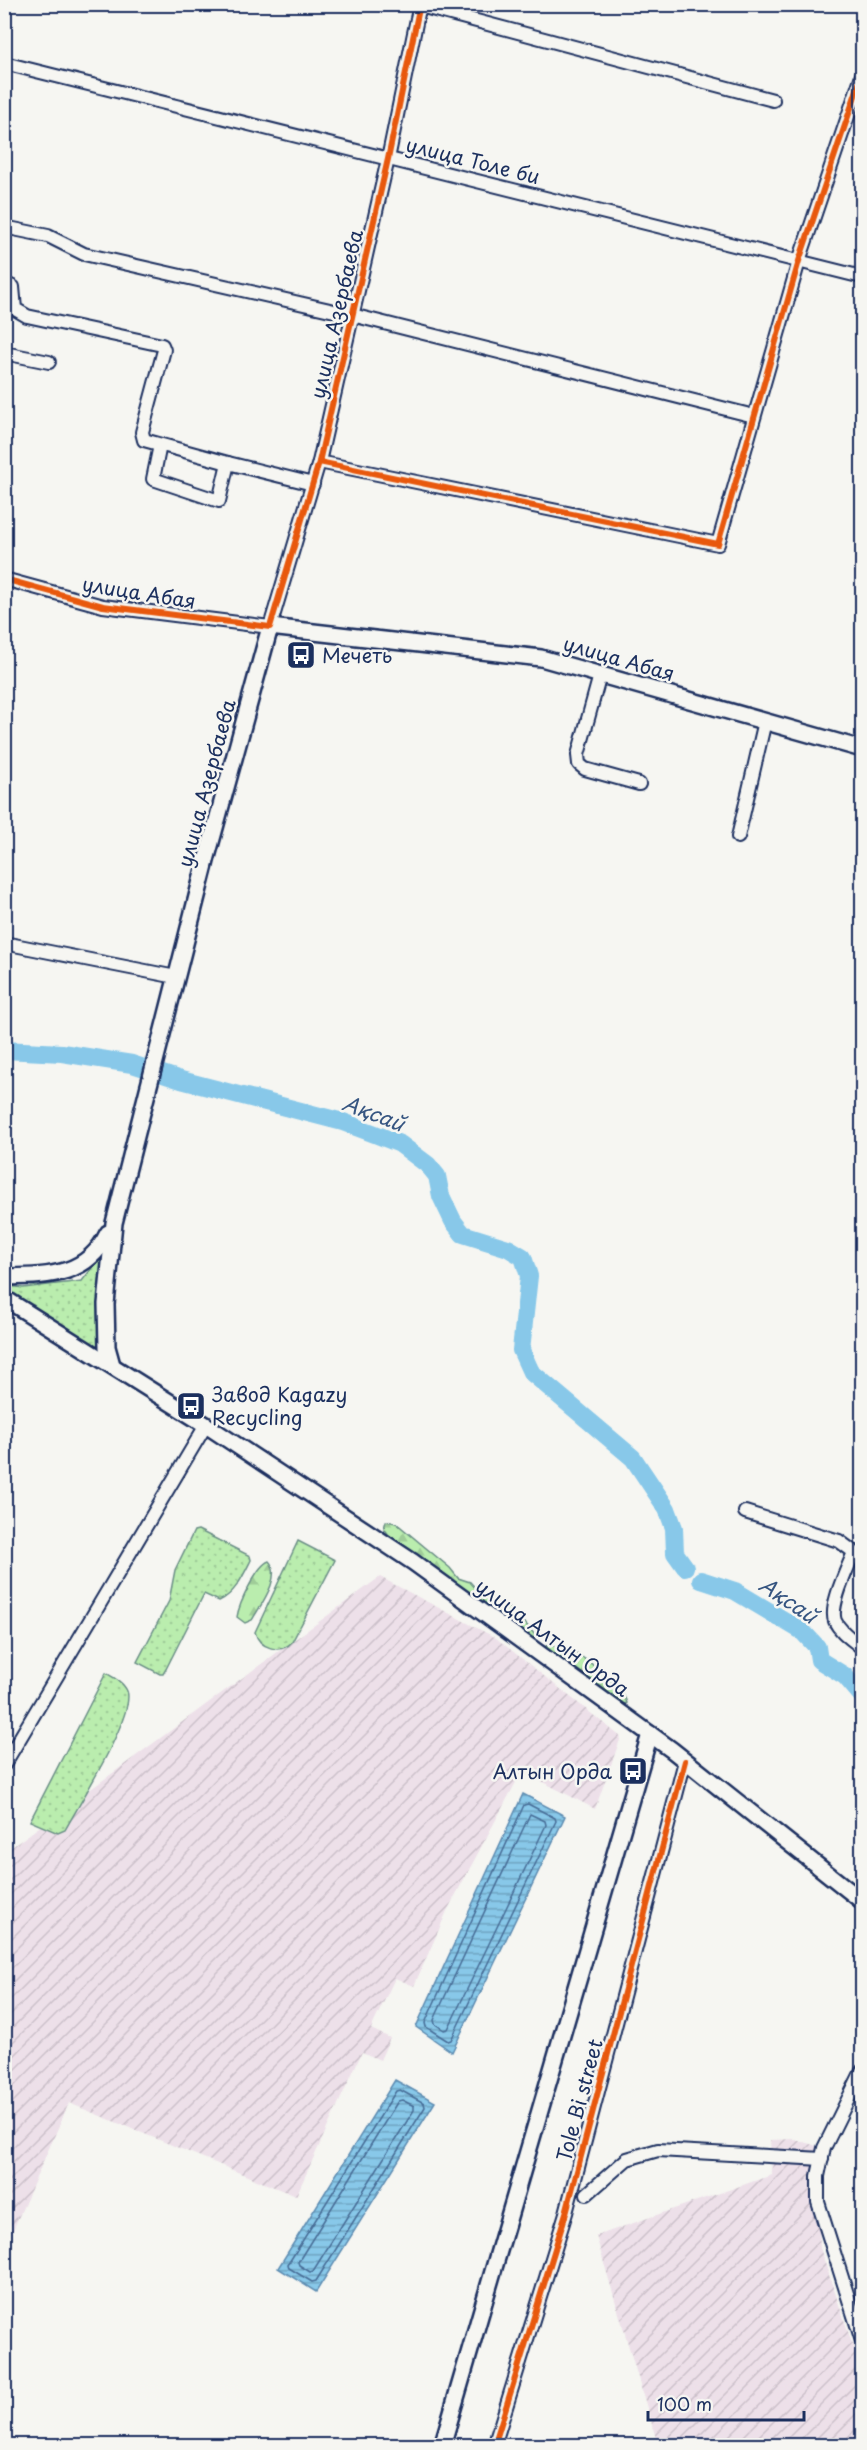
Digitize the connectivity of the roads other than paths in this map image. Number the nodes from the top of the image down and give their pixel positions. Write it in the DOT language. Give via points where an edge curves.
graph roads {
  1 [pos="420,5"];
  2 [pos="4,63"];
  3 [pos="862,75"];
  4 [pos="773,99"];
  5 [pos="388,159"];
  6 [pos="4,227"];
  7 [pos="799,261"];
  8 [pos="862,277"];
  9 [pos="4,283"];
  10 [pos="352,315"];
  11 [pos="4,353"];
  12 [pos="49,362"];
  13 [pos="754,416"];
  14 [pos="160,445"];
  15 [pos="319,462"];
  16 [pos="228,464"];
  17 [pos="314,484"];
  18 [pos="4,579"];
  19 [pos="270,627"];
  20 [pos="600,675"];
  21 [pos="765,721"];
  22 [pos="862,749"];
  23 [pos="639,784"];
  24 [pos="738,837"];
  25 [pos="4,943"];
  26 [pos="176,977"];
  27 [pos="114,1223"];
  28 [pos="4,1277"];
  29 [pos="4,1298"];
  30 [pos="112,1365"];
  31 [pos="206,1425"];
  32 [pos="744,1512"];
  33 [pos="858,1548"];
  34 [pos="862,1648"];
  35 [pos="650,1734"];
  36 [pos="685,1761"];
  37 [pos="4,1765"];
  38 [pos="862,1901"];
  39 [pos="862,2071"];
  40 [pos="822,2159"];
  41 [pos="587,2194"];
  42 [pos="862,2341"];
  43 [pos="442,2445"];
  44 [pos="494,2445"];
  1 -- 4 [label="street"];
  1 -- 5 [label="street, улица Азербаева"];
  2 -- 5 [label="street, улица Толе би"];
  3 -- 7 [label="street"];
  5 -- 7 [label="street, улица Толе би"];
  5 -- 10 [label="street, улица Азербаева"];
  6 -- 10 [label="street" via="48,236 84,254"];
  7 -- 8 [label="street, улица Толе би"];
  7 -- 13 [label="street"];
  9 -- 14 [label="street" via="13,286 15,309 27,316 162,345 164,350 142,432 144,440"];
  10 -- 13 [label="street"];
  10 -- 15 [label="street, улица Азербаева"];
  11 -- 12 [label="street"];
  13 -- 15 [label="street" via="718,544"];
  14 -- 16 [label="street"];
  14 -- 16 [label="street" via="153,479 219,501"];
  15 -- 17 [label="street, улица Азербаева"];
  16 -- 17 [label="street"];
  17 -- 19 [label="street, улица Азербаева"];
  18 -- 19 [label="street, улица Абая" via="103,606"];
  19 -- 20 [label="main road, улица Абая" via="541,658"];
  19 -- 26 [label="main road, улица Азербаева"];
  20 -- 21 [label="main road, улица Абая"];
  20 -- 23 [label="street" via="578,755 579,764"];
  21 -- 22 [label="main road, улица Абая"];
  21 -- 24 [label="street"];
  25 -- 26 [label="street"];
  26 -- 27 [label="main road, улица Азербаева"];
  27 -- 28 [label="main road, улица Азербаева" via="102,1246 71,1270"];
  27 -- 30 [label="main road, улица Азербаева" via="106,1304 107,1347"];
  29 -- 30 [label="main road, улица Алтын Орда"];
  30 -- 31 [label="main road, улица Алтын Орда"];
  31 -- 35 [label="main road, улица Алтын Орда" via="413,1562"];
  31 -- 37 [label="street"];
  32 -- 33 [label="street"];
  33 -- 34 [label="street" via="836,1599 834,1619"];
  35 -- 36 [label="main road, улица Алтын Орда"];
  35 -- 43 [label="main road, Tole Bi street"];
  36 -- 38 [label="main road, улица Алтын Орда"];
  36 -- 44 [label="street, Tole Bi street" via="566,2214"];
  39 -- 40 [label="street"];
  40 -- 41 [label="street" via="658,2150 627,2159"];
  40 -- 42 [label="street" via="818,2202"];
}
